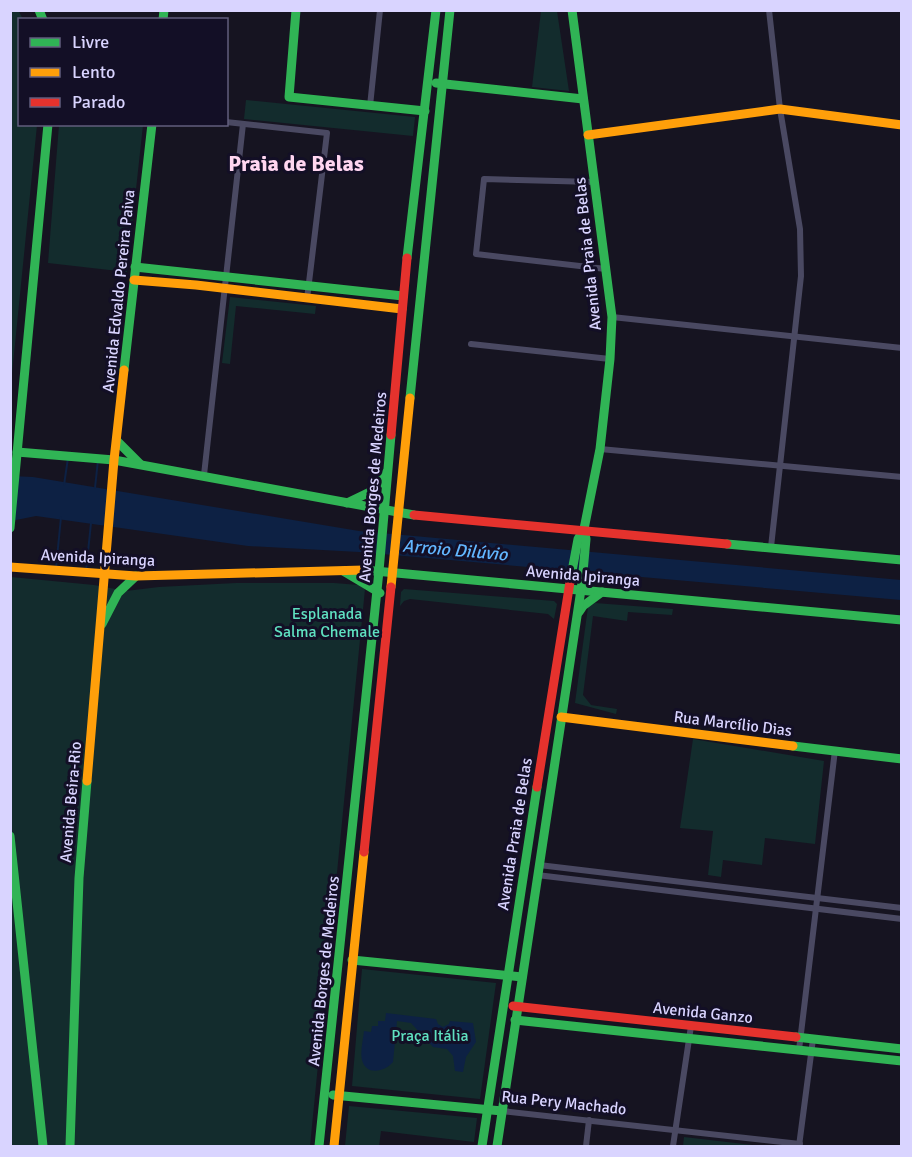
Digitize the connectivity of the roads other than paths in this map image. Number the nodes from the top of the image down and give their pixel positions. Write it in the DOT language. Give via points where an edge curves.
graph roads {
  1 [pos="296,10"];
  2 [pos="380,10"];
  3 [pos="436,10"];
  4 [pos="450,10"];
  5 [pos="572,10"];
  6 [pos="769,10"];
  7 [pos="429,82"];
  8 [pos="442,84"];
  9 [pos="583,99"];
  10 [pos="370,106"];
  11 [pos="780,109"];
  12 [pos="425,111"];
  13 [pos="228,122"];
  14 [pos="243,124"];
  15 [pos="902,125"];
  16 [pos="48,126"];
  17 [pos="152,126"];
  18 [pos="588,135"];
  19 [pos="595,182"];
  20 [pos="135,267"];
  21 [pos="606,269"];
  22 [pos="198,272"];
  23 [pos="226,276"];
  24 [pos="134,280"];
  25 [pos="196,285"];
  26 [pos="309,286"];
  27 [pos="224,288"];
  28 [pos="404,296"];
  29 [pos="307,299"];
  30 [pos="402,309"];
  31 [pos="612,317"];
  32 [pos="417,321"];
  33 [pos="795,336"];
  34 [pos="471,344"];
  35 [pos="902,348"];
  36 [pos="610,359"];
  37 [pos="117,441"];
  38 [pos="600,448"];
  39 [pos="17,452"];
  40 [pos="114,460"];
  41 [pos="140,464"];
  42 [pos="779,465"];
  43 [pos="388,470"];
  44 [pos="204,475"];
  45 [pos="902,477"];
  46 [pos="347,503"];
  47 [pos="384,510"];
  48 [pos="398,513"];
  49 [pos="10,528"];
  50 [pos="584,529"];
  51 [pos="582,539"];
  52 [pos="771,547"];
  53 [pos="902,560"];
  54 [pos="10,567"];
  55 [pos="341,570"];
  56 [pos="379,571"];
  57 [pos="392,572"];
  58 [pos="104,575"];
  59 [pos="136,576"];
  60 [pos="571,584"];
  61 [pos="377,590"];
  62 [pos="581,590"];
  63 [pos="602,592"];
  64 [pos="389,601"];
  65 [pos="577,614"];
  66 [pos="902,620"];
  67 [pos="100,629"];
  68 [pos="561,717"];
  69 [pos="835,750"];
  70 [pos="902,759"];
  71 [pos="10,836"];
  72 [pos="539,865"];
  73 [pos="537,875"];
  74 [pos="624,875"];
  75 [pos="623,886"];
  76 [pos="726,887"];
  77 [pos="725,898"];
  78 [pos="817,898"];
  79 [pos="902,908"];
  80 [pos="816,909"];
  81 [pos="902,919"];
  82 [pos="352,960"];
  83 [pos="507,975"];
  84 [pos="522,977"];
  85 [pos="502,1005"];
  86 [pos="517,1007"];
  87 [pos="608,1017"];
  88 [pos="515,1020"];
  89 [pos="691,1026"];
  90 [pos="607,1030"];
  91 [pos="689,1038"];
  92 [pos="801,1038"];
  93 [pos="813,1039"];
  94 [pos="902,1049"];
  95 [pos="799,1050"];
  96 [pos="812,1051"];
  97 [pos="902,1061"];
  98 [pos="325,1094"];
  99 [pos="339,1095"];
  100 [pos="488,1109"];
  101 [pos="502,1111"];
  102 [pos="589,1120"];
  103 [pos="675,1129"];
  104 [pos="800,1145"];
  105 [pos="43,1146"];
  106 [pos="70,1146"];
  107 [pos="319,1146"];
  108 [pos="334,1146"];
  109 [pos="482,1146"];
  110 [pos="497,1146"];
  111 [pos="586,1146"];
  112 [pos="673,1146"];
  1 -- 10 [label="main road" via="289,97"];
  2 -- 10 [label="street"];
  3 -- 7 [label="main road, Avenida Borges de Medeiros"];
  4 -- 8 [label="main road"];
  5 -- 9 [label="main road, Avenida Praia de Belas"];
  6 -- 11 [label="street"];
  7 -- 8 [label="main road"];
  7 -- 12 [label="main road, Avenida Borges de Medeiros"];
  8 -- 9 [label="main road"];
  8 -- 32 [label="main road"];
  9 -- 18 [label="main road, Avenida Praia de Belas"];
  10 -- 12 [label="main road"];
  11 -- 15 [label="main road"];
  11 -- 18 [label="main road"];
  11 -- 33 [label="street" via="800,229 801,276"];
  12 -- 28 [label="main road, Avenida Borges de Medeiros"];
  13 -- 14 [label="street"];
  14 -- 23 [label="street"];
  14 -- 26 [label="street" via="327,133"];
  16 -- 39 [label="main road"];
  17 -- 20 [label="main road, Avenida Edvaldo Pereira Paiva"];
  18 -- 19 [label="main road, Avenida Praia de Belas"];
  19 -- 21 [label="main road, Avenida Praia de Belas"];
  19 -- 21 [label="street" via="484,178 476,254"];
  20 -- 22 [label="main road"];
  20 -- 24 [label="main road, Avenida Edvaldo Pereira Paiva"];
  21 -- 31 [label="main road, Avenida Praia de Belas"];
  22 -- 23 [label="main road"];
  22 -- 25 [label="main road"];
  23 -- 26 [label="main road"];
  23 -- 27 [label="street"];
  24 -- 25 [label="main road"];
  24 -- 37 [label="main road, Avenida Edvaldo Pereira Paiva"];
  25 -- 27 [label="main road"];
  26 -- 28 [label="main road"];
  26 -- 29 [label="street"];
  27 -- 29 [label="main road"];
  27 -- 44 [label="street"];
  28 -- 30 [label="main road, Avenida Borges de Medeiros"];
  29 -- 30 [label="main road"];
  30 -- 32 [label="main road"];
  30 -- 43 [label="main road, Avenida Borges de Medeiros"];
  31 -- 33 [label="street"];
  31 -- 36 [label="main road, Avenida Praia de Belas"];
  32 -- 48 [label="main road, Avenida Borges de Medeiros"];
  33 -- 35 [label="street"];
  33 -- 42 [label="street"];
  34 -- 36 [label="street"];
  36 -- 38 [label="main road, Avenida Praia de Belas"];
  37 -- 40 [label="main road, Avenida Edvaldo Pereira Paiva"];
  37 -- 41 [label="main road"];
  38 -- 42 [label="street"];
  38 -- 50 [label="main road, Avenida Praia de Belas"];
  39 -- 40 [label="main road"];
  39 -- 49 [label="main road"];
  40 -- 41 [label="main road"];
  40 -- 58 [label="main road, Avenida Beira-Rio"];
  41 -- 44 [label="main road"];
  42 -- 45 [label="street"];
  42 -- 52 [label="street"];
  43 -- 46 [label="main road" via="374,490"];
  43 -- 47 [label="main road, Avenida Borges de Medeiros"];
  44 -- 46 [label="main road"];
  46 -- 47 [label="main road"];
  47 -- 48 [label="main road"];
  47 -- 56 [label="main road, Avenida Borges de Medeiros"];
  48 -- 50 [label="main road"];
  48 -- 57 [label="main road, Avenida Borges de Medeiros"];
  50 -- 51 [label="main road, Avenida Praia de Belas"];
  50 -- 52 [label="main road"];
  51 -- 60 [label="main road, Avenida Praia de Belas"];
  51 -- 62 [label="main road, Avenida Praia de Belas"];
  52 -- 53 [label="main road"];
  54 -- 58 [label="main road, Avenida Ipiranga"];
  55 -- 56 [label="main road, Avenida Ipiranga"];
  55 -- 59 [label="main road, Avenida Ipiranga"];
  55 -- 61 [label="main road"];
  56 -- 57 [label="main road, Avenida Ipiranga"];
  56 -- 61 [label="main road, Avenida Borges de Medeiros"];
  57 -- 60 [label="main road, Avenida Ipiranga"];
  57 -- 64 [label="main road, Avenida Borges de Medeiros"];
  58 -- 59 [label="main road, Avenida Ipiranga"];
  58 -- 67 [label="main road, Avenida Beira-Rio"];
  59 -- 67 [label="main road" via="118,593"];
  60 -- 62 [label="main road, Avenida Ipiranga"];
  60 -- 83 [label="main road, Avenida Praia de Belas"];
  61 -- 64 [label="main road"];
  61 -- 98 [label="main road, Avenida Borges de Medeiros"];
  62 -- 63 [label="main road, Avenida Ipiranga"];
  62 -- 65 [label="main road, Avenida Praia de Belas"];
  63 -- 65 [label="main road"];
  63 -- 66 [label="main road, Avenida Ipiranga"];
  64 -- 82 [label="main road, Avenida Borges de Medeiros"];
  65 -- 68 [label="main road, Avenida Praia de Belas"];
  67 -- 106 [label="main road, Avenida Beira-Rio" via="78,887"];
  68 -- 69 [label="main road, Rua Marcílio Dias"];
  68 -- 72 [label="main road, Avenida Praia de Belas"];
  69 -- 70 [label="main road, Rua Marcílio Dias"];
  69 -- 78 [label="street"];
  71 -- 105 [label="main road"];
  72 -- 73 [label="main road, Avenida Praia de Belas"];
  72 -- 74 [label="street"];
  73 -- 75 [label="street"];
  73 -- 84 [label="main road, Avenida Praia de Belas"];
  74 -- 75 [label="street"];
  74 -- 76 [label="street"];
  75 -- 77 [label="street"];
  76 -- 77 [label="street"];
  76 -- 78 [label="street"];
  77 -- 80 [label="street"];
  78 -- 79 [label="street"];
  78 -- 80 [label="street"];
  80 -- 81 [label="street"];
  80 -- 92 [label="street"];
  82 -- 83 [label="main road"];
  82 -- 99 [label="main road, Avenida Borges de Medeiros"];
  83 -- 84 [label="main road"];
  83 -- 85 [label="main road, Avenida Praia de Belas"];
  84 -- 86 [label="main road, Avenida Praia de Belas"];
  85 -- 86 [label="main road, Avenida Ganzo"];
  85 -- 100 [label="main road, Avenida Praia de Belas"];
  86 -- 87 [label="main road, Avenida Ganzo"];
  86 -- 88 [label="main road, Avenida Praia de Belas"];
  87 -- 89 [label="main road, Avenida Ganzo"];
  87 -- 90 [label="main road"];
  88 -- 90 [label="main road, Avenida Ganzo"];
  88 -- 101 [label="main road, Avenida Praia de Belas"];
  89 -- 91 [label="street"];
  89 -- 92 [label="main road, Avenida Ganzo"];
  90 -- 91 [label="main road, Avenida Ganzo"];
  91 -- 95 [label="main road, Avenida Ganzo"];
  91 -- 103 [label="street"];
  92 -- 93 [label="main road, Avenida Ganzo"];
  92 -- 95 [label="street"];
  93 -- 94 [label="main road, Avenida Ganzo"];
  93 -- 96 [label="street"];
  95 -- 96 [label="main road, Avenida Ganzo"];
  96 -- 97 [label="main road, Avenida Ganzo"];
  96 -- 104 [label="street"];
  98 -- 99 [label="main road, Rua Pery Machado"];
  98 -- 107 [label="main road, Avenida Borges de Medeiros"];
  99 -- 100 [label="main road, Rua Pery Machado"];
  99 -- 108 [label="main road, Avenida Borges de Medeiros"];
  100 -- 101 [label="main road, Rua Pery Machado"];
  100 -- 109 [label="main road, Avenida Praia de Belas"];
  101 -- 102 [label="street, Rua Pery Machado"];
  101 -- 110 [label="main road, Avenida Praia de Belas"];
  102 -- 103 [label="street, Rua Pery Machado"];
  102 -- 111 [label="street"];
  103 -- 104 [label="street, Rua Pery Machado"];
  103 -- 112 [label="street"];
}
